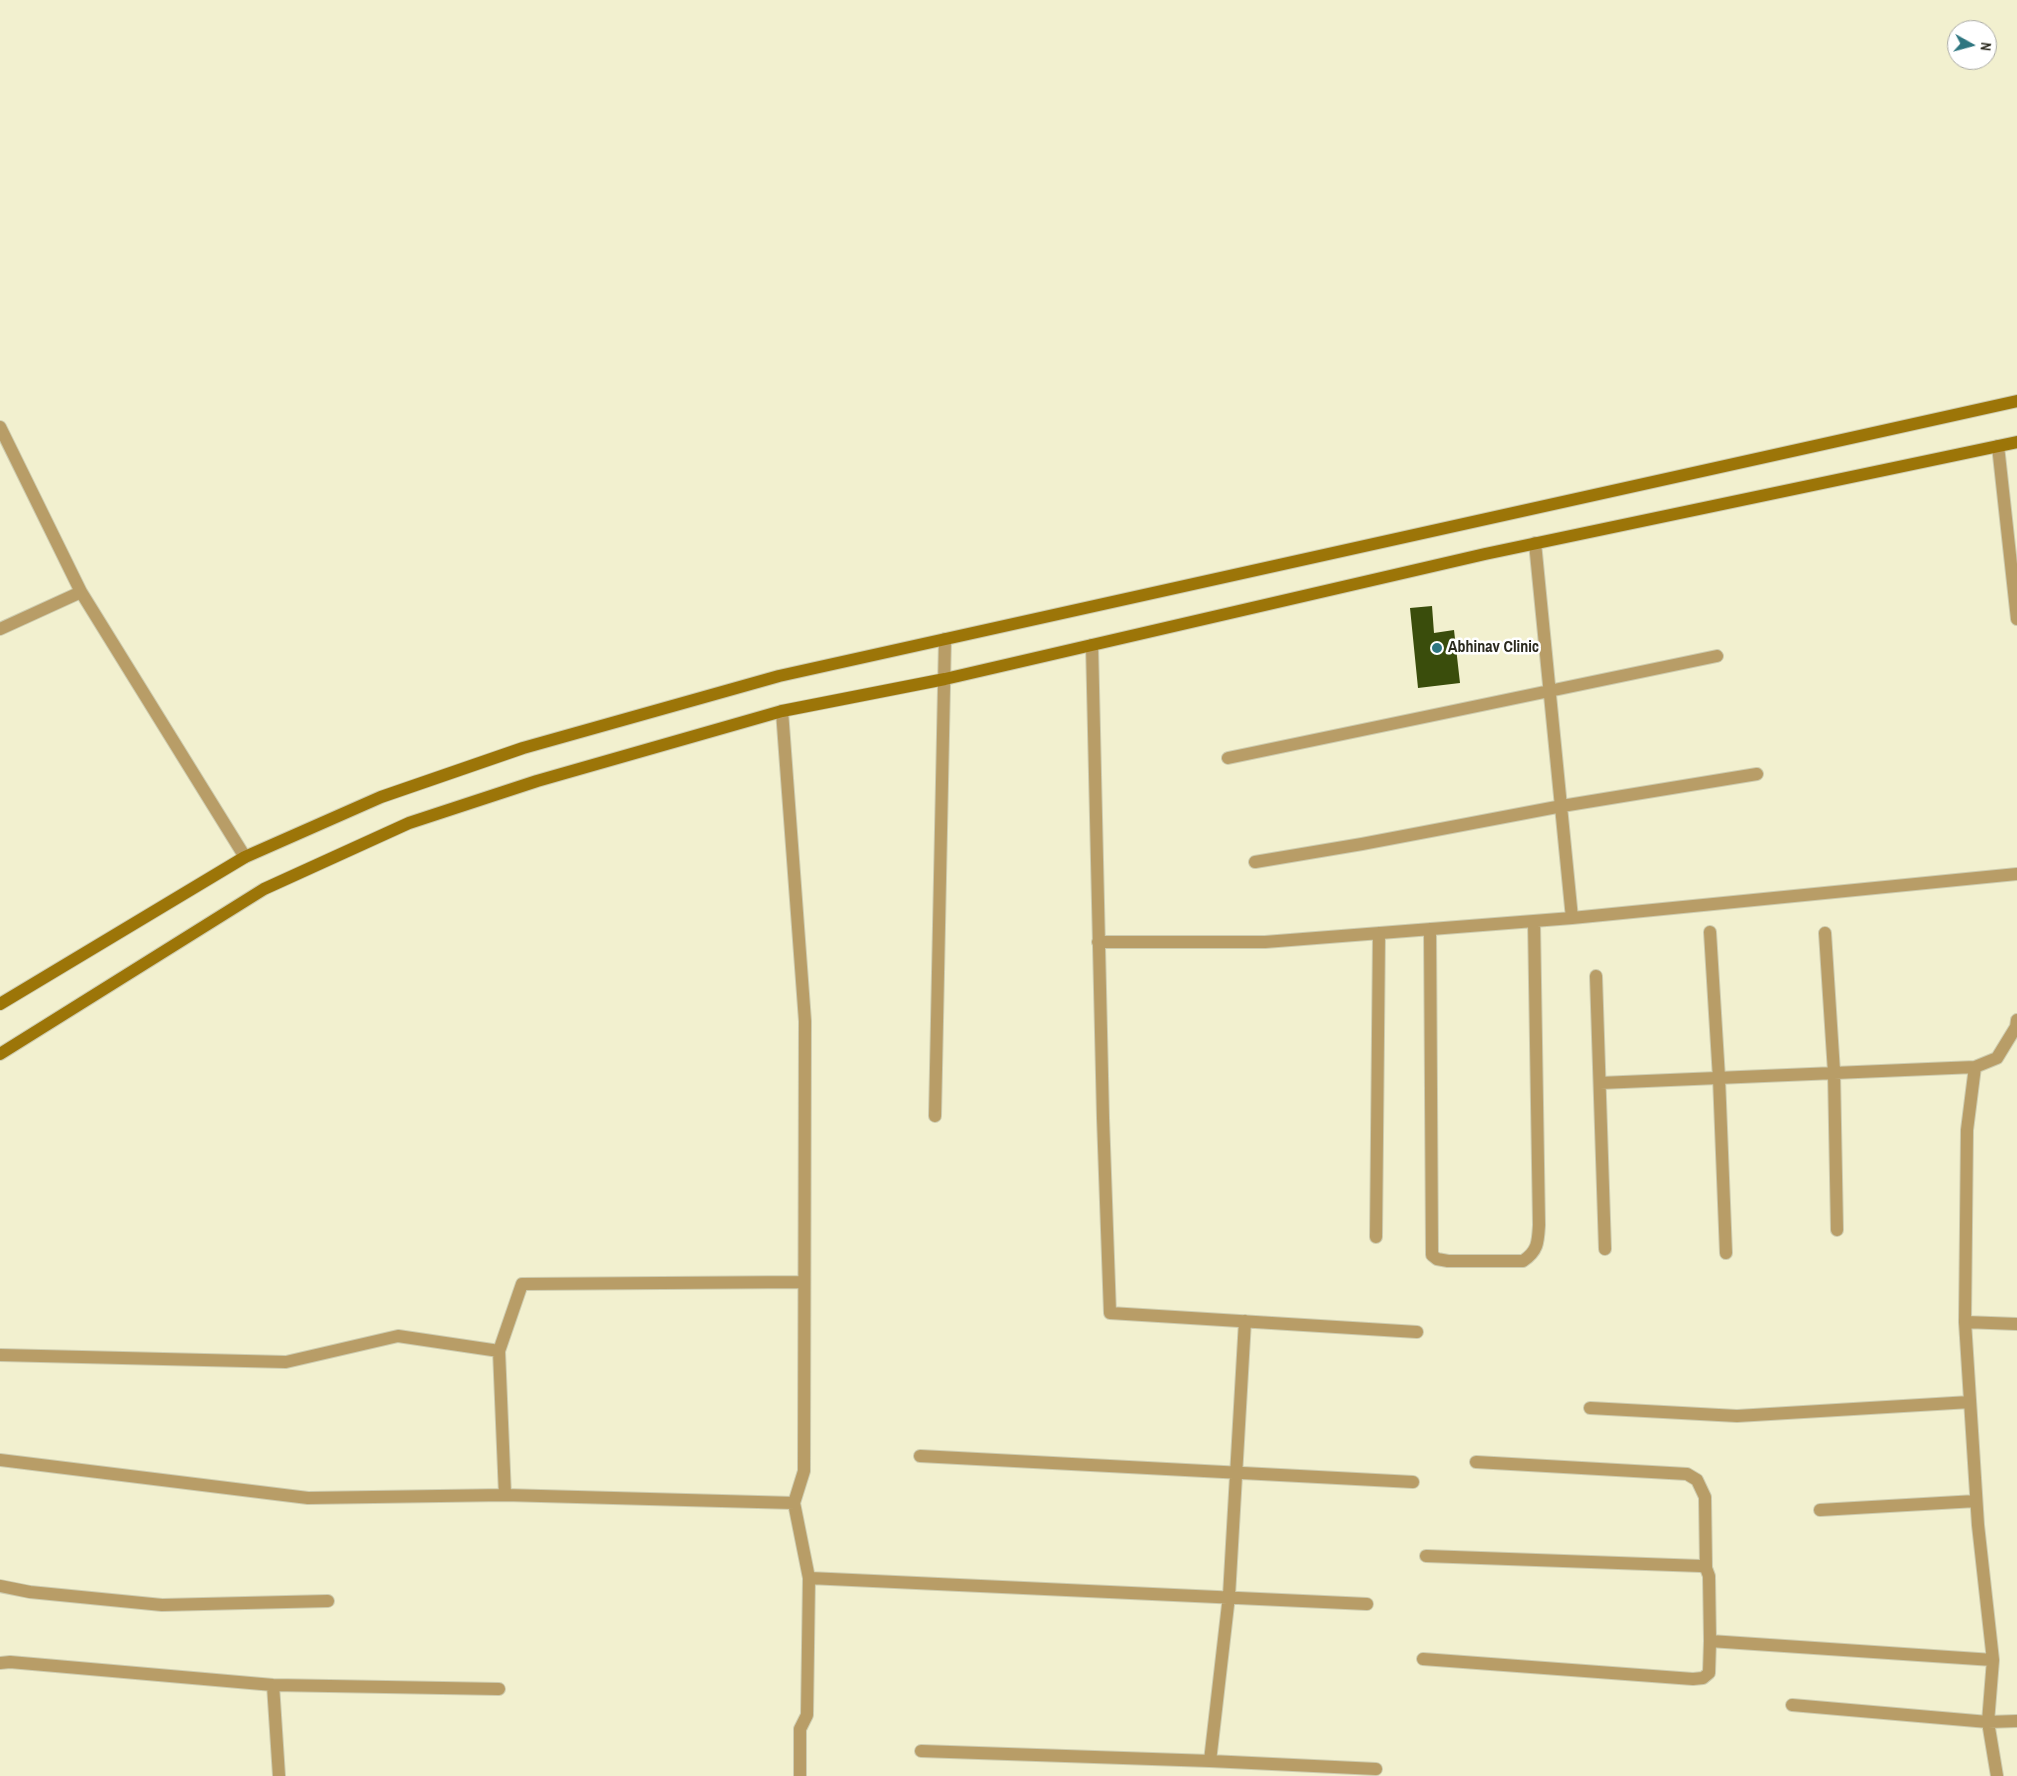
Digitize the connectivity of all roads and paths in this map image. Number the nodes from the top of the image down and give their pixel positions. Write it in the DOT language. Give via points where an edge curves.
graph roads {
  1 [pos="2017,401"];
  2 [pos="0,427"];
  3 [pos="2017,442"];
  4 [pos="1998,446"];
  5 [pos="1535,544"];
  6 [pos="81,592"];
  7 [pos="2017,619"];
  8 [pos="0,629"];
  9 [pos="945,639"];
  10 [pos="1092,645"];
  11 [pos="1717,656"];
  12 [pos="945,679"];
  13 [pos="1550,691"];
  14 [pos="782,711"];
  15 [pos="1228,758"];
  16 [pos="1757,774"];
  17 [pos="1562,806"];
  18 [pos="245,857"];
  19 [pos="1255,862"];
  20 [pos="2017,874"];
  21 [pos="1572,918"];
  22 [pos="1534,921"];
  23 [pos="1430,929"];
  24 [pos="1710,932"];
  25 [pos="1825,933"];
  26 [pos="1378,934"];
  27 [pos="1098,942"];
  28 [pos="1596,976"];
  29 [pos="0,1004"];
  30 [pos="2017,1020"];
  31 [pos="0,1054"];
  32 [pos="1975,1067"];
  33 [pos="1834,1072"];
  34 [pos="1719,1078"];
  35 [pos="1600,1083"];
  36 [pos="935,1116"];
  37 [pos="1837,1230"];
  38 [pos="1376,1237"];
  39 [pos="1605,1249"];
  40 [pos="1726,1253"];
  41 [pos="803,1282"];
  42 [pos="1245,1321"];
  43 [pos="1965,1322"];
  44 [pos="2017,1324"];
  45 [pos="1417,1332"];
  46 [pos="499,1351"];
  47 [pos="0,1355"];
  48 [pos="1970,1402"];
  49 [pos="1590,1408"];
  50 [pos="920,1456"];
  51 [pos="0,1460"];
  52 [pos="1476,1462"];
  53 [pos="1237,1473"];
  54 [pos="1413,1482"];
  55 [pos="505,1495"];
  56 [pos="1976,1501"];
  57 [pos="794,1503"];
  58 [pos="1820,1510"];
  59 [pos="1426,1556"];
  60 [pos="1706,1568"];
  61 [pos="809,1578"];
  62 [pos="0,1586"];
  63 [pos="1229,1596"];
  64 [pos="328,1601"];
  65 [pos="1367,1604"];
  66 [pos="1710,1641"];
  67 [pos="1424,1659"];
  68 [pos="1992,1660"];
  69 [pos="0,1663"];
  70 [pos="273,1685"];
  71 [pos="500,1689"];
  72 [pos="1792,1705"];
  73 [pos="2017,1721"];
  74 [pos="1988,1722"];
  75 [pos="921,1751"];
  76 [pos="1210,1761"];
  77 [pos="1376,1769"];
  78 [pos="279,1776"];
  79 [pos="800,1776"];
  80 [pos="1998,1776"];
  1 -- 9 [label="street"];
  2 -- 6 [label="street"];
  3 -- 4 [label="street"];
  4 -- 5 [label="street"];
  4 -- 7 [label="street"];
  5 -- 10 [label="street"];
  5 -- 13 [label="street"];
  6 -- 8 [label="street"];
  6 -- 18 [label="street"];
  9 -- 12 [label="street"];
  9 -- 18 [label="street" via="779,676 523,748 381,798"];
  10 -- 12 [label="street"];
  10 -- 27 [label="street"];
  11 -- 13 [label="street"];
  12 -- 14 [label="street"];
  12 -- 36 [label="street"];
  13 -- 15 [label="street"];
  13 -- 17 [label="street"];
  14 -- 31 [label="street" via="537,781 409,824 264,889"];
  14 -- 41 [label="street" via="805,1021"];
  16 -- 17 [label="street"];
  17 -- 19 [label="street"];
  17 -- 21 [label="street"];
  18 -- 29 [label="street"];
  20 -- 21 [label="street"];
  21 -- 22 [label="street"];
  22 -- 23 [label="street"];
  22 -- 23 [label="street" via="1539,1225 1538,1242 1532,1254 1523,1261 1448,1260 1432,1255"];
  23 -- 26 [label="street"];
  24 -- 34 [label="street"];
  25 -- 33 [label="street"];
  26 -- 27 [label="street" via="1266,942"];
  26 -- 38 [label="street"];
  27 -- 42 [label="street" via="1110,1313"];
  28 -- 35 [label="street"];
  30 -- 32 [label="street" via="1997,1058"];
  32 -- 33 [label="street"];
  32 -- 43 [label="street" via="1967,1130"];
  33 -- 34 [label="street"];
  33 -- 37 [label="street"];
  34 -- 35 [label="street"];
  34 -- 40 [label="street"];
  35 -- 39 [label="street"];
  41 -- 46 [label="street" via="522,1284"];
  41 -- 57 [label="street" via="804,1471"];
  42 -- 45 [label="street"];
  42 -- 53 [label="street"];
  43 -- 44 [label="street"];
  43 -- 48 [label="street"];
  46 -- 47 [label="street" via="398,1336 286,1362"];
  46 -- 55 [label="street"];
  48 -- 49 [label="street" via="1737,1416"];
  48 -- 56 [label="street"];
  50 -- 53 [label="street"];
  51 -- 55 [label="street" via="308,1498"];
  52 -- 60 [label="street" via="1687,1474 1697,1480 1705,1497"];
  53 -- 54 [label="street"];
  53 -- 63 [label="street"];
  55 -- 57 [label="street"];
  56 -- 58 [label="street"];
  56 -- 68 [label="street"];
  57 -- 61 [label="street"];
  59 -- 60 [label="street"];
  60 -- 66 [label="street" via="1709,1576"];
  61 -- 63 [label="street"];
  61 -- 79 [label="street" via="807,1715 800,1729"];
  62 -- 64 [label="street" via="162,1605"];
  63 -- 65 [label="street"];
  63 -- 76 [label="street"];
  66 -- 67 [label="street" via="1709,1673 1693,1680"];
  66 -- 68 [label="street"];
  68 -- 74 [label="street"];
  69 -- 70 [label="street"];
  70 -- 71 [label="street"];
  70 -- 78 [label="street"];
  72 -- 74 [label="street"];
  73 -- 74 [label="street"];
  74 -- 80 [label="street"];
  75 -- 76 [label="street"];
  76 -- 77 [label="street"];
}
